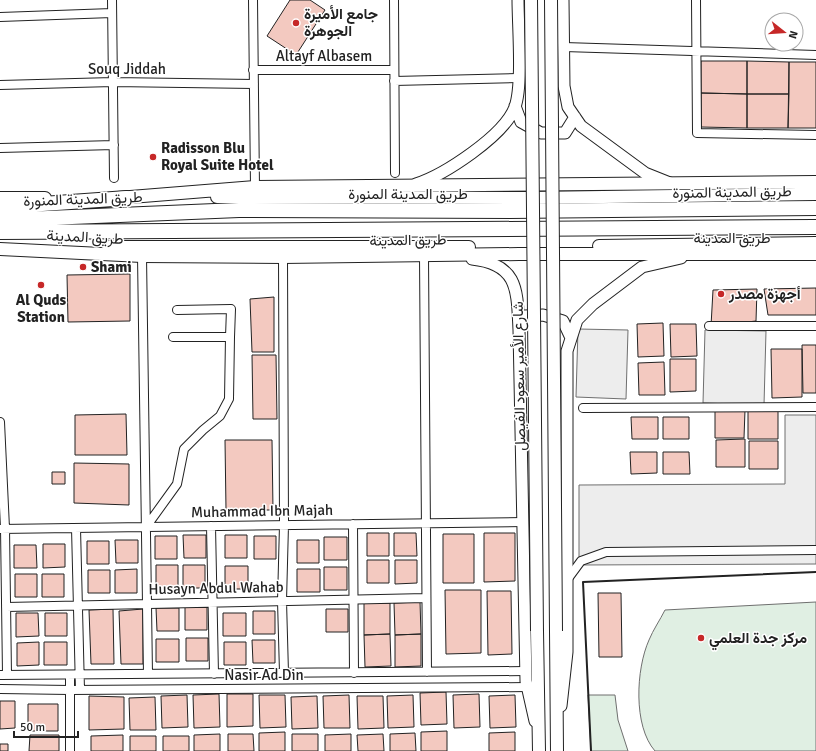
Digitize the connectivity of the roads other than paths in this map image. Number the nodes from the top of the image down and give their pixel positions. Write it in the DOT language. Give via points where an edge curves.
graph roads {
  1 [pos="112,0"];
  2 [pos="253,0"];
  3 [pos="394,0"];
  4 [pos="518,0"];
  5 [pos="531,0"];
  6 [pos="552,0"];
  7 [pos="564,0"];
  8 [pos="696,0"];
  9 [pos="112,13"];
  10 [pos="0,17"];
  11 [pos="564,47"];
  12 [pos="695,52"];
  13 [pos="816,55"];
  14 [pos="253,70"];
  15 [pos="394,70"];
  16 [pos="518,78"];
  17 [pos="394,81"];
  18 [pos="113,82"];
  19 [pos="254,84"];
  20 [pos="0,85"];
  21 [pos="515,106"];
  22 [pos="575,117"];
  23 [pos="816,135"];
  24 [pos="114,146"];
  25 [pos="0,148"];
  26 [pos="395,173"];
  27 [pos="114,178"];
  28 [pos="816,182"];
  29 [pos="671,183"];
  30 [pos="255,187"];
  31 [pos="409,187"];
  32 [pos="816,194"];
  33 [pos="554,197"];
  34 [pos="0,198"];
  35 [pos="127,198"];
  36 [pos="532,198"];
  37 [pos="0,207"];
  38 [pos="816,208"];
  39 [pos="0,220"];
  40 [pos="816,227"];
  41 [pos="0,232"];
  42 [pos="816,243"];
  43 [pos="534,247"];
  44 [pos="554,247"];
  45 [pos="0,248"];
  46 [pos="706,254"];
  47 [pos="816,254"];
  48 [pos="142,256"];
  49 [pos="424,256"];
  50 [pos="283,257"];
  51 [pos="177,310"];
  52 [pos="709,326"];
  53 [pos="816,326"];
  54 [pos="519,330"];
  55 [pos="230,337"];
  56 [pos="173,338"];
  57 [pos="571,338"];
  58 [pos="816,406"];
  59 [pos="583,408"];
  60 [pos="0,422"];
  61 [pos="524,522"];
  62 [pos="426,523"];
  63 [pos="353,524"];
  64 [pos="284,525"];
  65 [pos="211,526"];
  66 [pos="146,527"];
  67 [pos="76,528"];
  68 [pos="2,529"];
  69 [pos="816,550"];
  70 [pos="567,580"];
  71 [pos="426,598"];
  72 [pos="353,600"];
  73 [pos="282,601"];
  74 [pos="212,603"];
  75 [pos="148,604"];
  76 [pos="79,605"];
  77 [pos="6,607"];
  78 [pos="526,671"];
  79 [pos="427,672"];
  80 [pos="284,673"];
  81 [pos="354,673"];
  82 [pos="148,674"];
  83 [pos="214,674"];
  84 [pos="4,675"];
  85 [pos="70,675"];
  86 [pos="80,675"];
  87 [pos="528,687"];
  88 [pos="0,689"];
  89 [pos="70,690"];
  90 [pos="80,690"];
  91 [pos="557,733"];
  92 [pos="539,738"];
  93 [pos="70,751"];
  94 [pos="539,751"];
  95 [pos="557,751"];
  1 -- 9 [label="street"];
  2 -- 14 [label="street"];
  3 -- 15 [label="street"];
  4 -- 16 [label="street"];
  5 -- 36 [label="main road, شارع الأمير سعود الفيصل, bridge"];
  6 -- 33 [label="main road, bridge"];
  7 -- 11 [label="street"];
  8 -- 12 [label="street"];
  9 -- 10 [label="street"];
  9 -- 18 [label="street"];
  11 -- 12 [label="street"];
  11 -- 22 [label="street" via="564,86 568,107"];
  12 -- 13 [label="street"];
  12 -- 23 [label="street" via="696,133"];
  14 -- 15 [label="street, Altayf Albasem"];
  14 -- 19 [label="street"];
  15 -- 17 [label="street"];
  16 -- 17 [label="street"];
  16 -- 21 [label="street"];
  17 -- 26 [label="street"];
  18 -- 19 [label="street, Souq Jiddah"];
  18 -- 20 [label="street, Souq Jiddah"];
  18 -- 24 [label="street"];
  19 -- 30 [label="street"];
  21 -- 22 [label="street" via="522,122 541,133 565,133"];
  21 -- 31 [label="street" via="509,118 461,162"];
  22 -- 29 [label="street" via="581,126 645,173"];
  24 -- 25 [label="street"];
  24 -- 27 [label="street"];
  28 -- 29 [label="main road"];
  29 -- 31 [label="main road"];
  30 -- 31 [label="main road"];
  30 -- 35 [label="main road"];
  32 -- 33 [label="main road"];
  33 -- 36 [label="main road"];
  33 -- 44 [label="main road, bridge"];
  34 -- 35 [label="main road"];
  35 -- 36 [label="main road"];
  35 -- 37 [label="highway"];
  36 -- 43 [label="main road, شارع الأمير سعود الفيصل, bridge"];
  38 -- 39 [label="highway, طريق المدينة المنورة" via="240,210"];
  40 -- 41 [label="highway, طريق المدينة المنورة"];
  42 -- 44 [label="main road, طريق المدينة"];
  43 -- 44 [label="main road, طريق المدينة"];
  43 -- 45 [label="main road, طريق المدينة"];
  43 -- 92 [label="main road, شارع الأمير سعود الفيصل, bridge"];
  44 -- 91 [label="main road, bridge"];
  45 -- 48 [label="main road, طريق المدينة"];
  46 -- 47 [label="main road, طريق المدينة"];
  46 -- 49 [label="main road, طريق المدينة"];
  46 -- 57 [label="street" via="642,267 593,304 577,320"];
  48 -- 50 [label="main road, طريق المدينة"];
  48 -- 66 [label="street"];
  49 -- 50 [label="main road, طريق المدينة"];
  49 -- 54 [label="street" via="490,261 501,267 510,278 517,295"];
  49 -- 62 [label="street"];
  50 -- 64 [label="street"];
  51 -- 55 [label="street" via="231,309"];
  52 -- 53 [label="street"];
  54 -- 57 [label="street" via="525,316 543,315 563,321"];
  54 -- 61 [label="street"];
  55 -- 56 [label="street"];
  55 -- 66 [label="street" via="229,399 220,416 184,449 177,484"];
  57 -- 70 [label="street" via="567,351"];
  58 -- 59 [label="street"];
  60 -- 68 [label="street"];
  61 -- 62 [label="street, Muhammad Ibn Majah"];
  61 -- 78 [label="street"];
  62 -- 63 [label="street, Muhammad Ibn Majah"];
  62 -- 71 [label="street"];
  63 -- 64 [label="street, Muhammad Ibn Majah"];
  63 -- 72 [label="street"];
  64 -- 65 [label="street, Muhammad Ibn Majah"];
  64 -- 73 [label="street"];
  65 -- 66 [label="street, Muhammad Ibn Majah"];
  65 -- 74 [label="street"];
  66 -- 67 [label="street, Muhammad Ibn Majah"];
  66 -- 75 [label="street"];
  67 -- 68 [label="street, Muhammad Ibn Majah"];
  67 -- 76 [label="street"];
  68 -- 77 [label="street"];
  69 -- 70 [label="street" via="606,552 581,561"];
  70 -- 91 [label="street" via="568,652"];
  71 -- 72 [label="street, Husayn Abdul Wahab"];
  71 -- 79 [label="street"];
  72 -- 73 [label="street, Husayn Abdul Wahab"];
  72 -- 81 [label="street"];
  73 -- 74 [label="street, Husayn Abdul Wahab"];
  73 -- 80 [label="street"];
  74 -- 75 [label="street, Husayn Abdul Wahab"];
  74 -- 83 [label="street"];
  75 -- 76 [label="street, Husayn Abdul Wahab"];
  75 -- 82 [label="street"];
  76 -- 77 [label="street, Husayn Abdul Wahab"];
  76 -- 86 [label="street"];
  77 -- 84 [label="street"];
  78 -- 79 [label="street, Nasir Ad Din"];
  78 -- 87 [label="street"];
  79 -- 81 [label="street, Nasir Ad Din"];
  80 -- 81 [label="street, Nasir Ad Din"];
  80 -- 83 [label="street, Nasir Ad Din"];
  82 -- 83 [label="street, Nasir Ad Din"];
  82 -- 86 [label="street, Nasir Ad Din"];
  84 -- 85 [label="street, Nasir Ad Din"];
  85 -- 86 [label="street, Nasir Ad Din"];
  85 -- 89 [label="street"];
  86 -- 90 [label="street"];
  87 -- 90 [label="street, Nasir Ad Din"];
  87 -- 92 [label="street"];
  88 -- 89 [label="street, Nasir Ad Din"];
  89 -- 90 [label="street, Nasir Ad Din"];
  89 -- 93 [label="street"];
  91 -- 95 [label="main road"];
  92 -- 94 [label="main road, شارع الأمير سعود الفيصل"];
}
